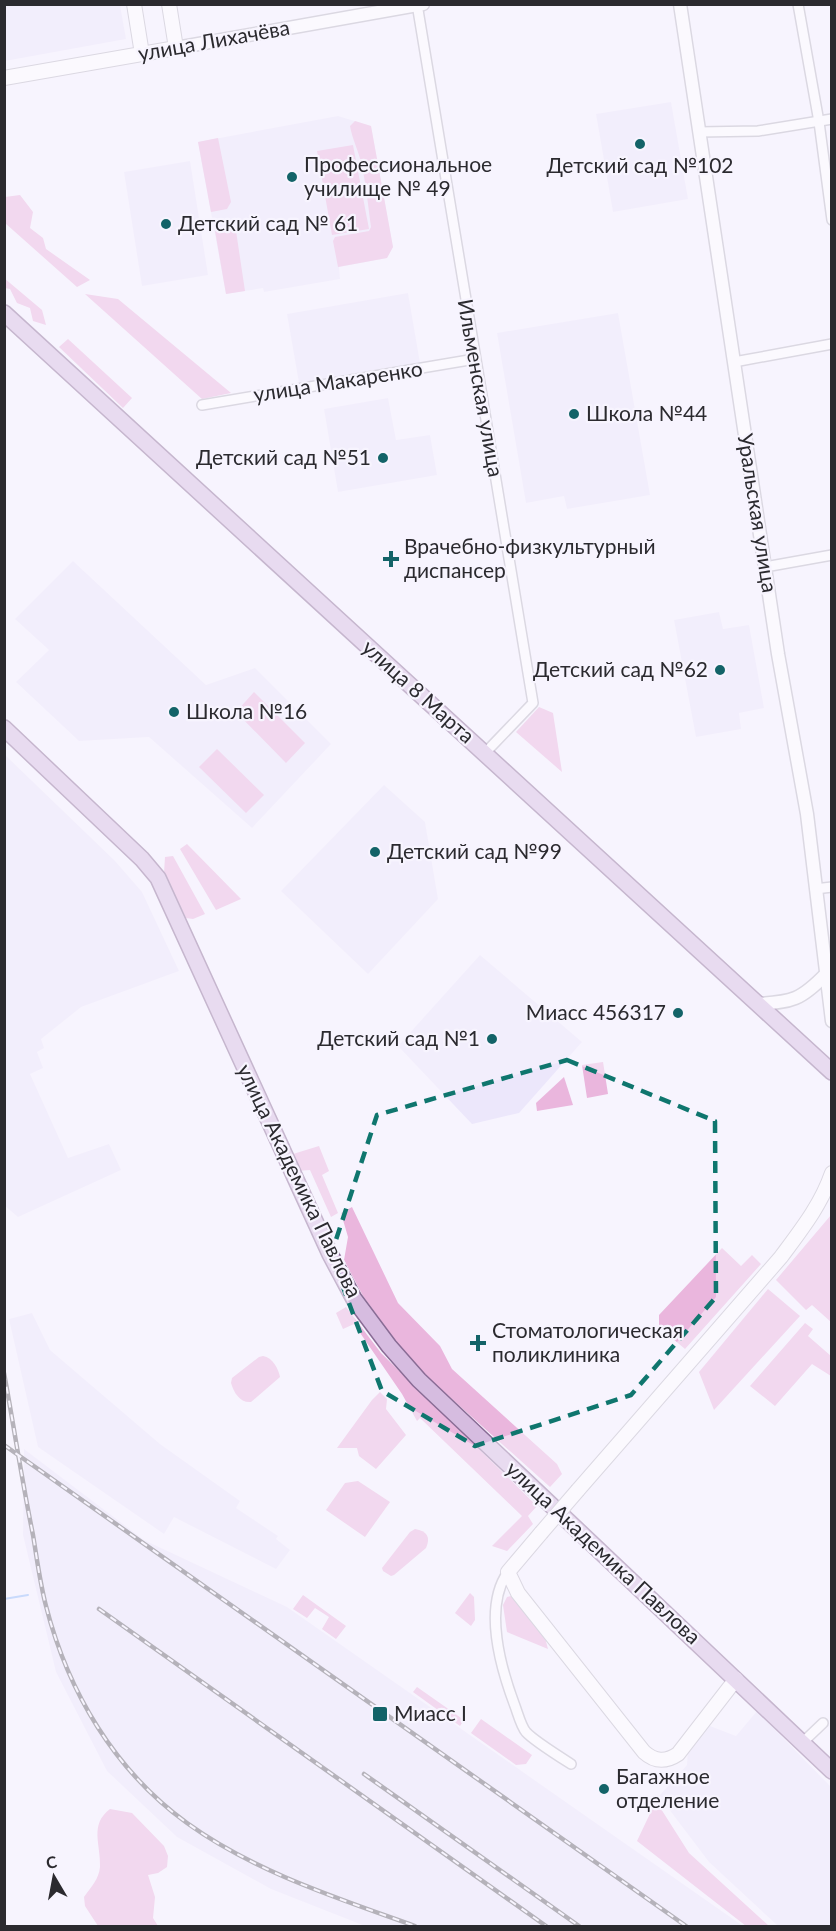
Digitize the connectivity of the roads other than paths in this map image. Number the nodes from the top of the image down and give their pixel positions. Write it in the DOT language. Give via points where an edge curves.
graph roads {
  1 [pos="134,4"];
  2 [pos="169,4"];
  3 [pos="680,4"];
  4 [pos="798,4"];
  5 [pos="419,5"];
  6 [pos="176,48"];
  7 [pos="142,54"];
  8 [pos="4,78"];
  9 [pos="831,119"];
  10 [pos="819,122"];
  11 [pos="699,132"];
  12 [pos="831,220"];
  13 [pos="4,313"];
  14 [pos="831,344"];
  15 [pos="475,359"];
  16 [pos="734,362"];
  17 [pos="202,405"];
  18 [pos="831,555"];
  19 [pos="765,567"];
  20 [pos="4,728"];
  21 [pos="485,753"];
  22 [pos="831,887"];
  23 [pos="815,889"];
  24 [pos="825,974"];
  25 [pos="758,1004"];
  26 [pos="831,1021"];
  27 [pos="831,1072"];
  28 [pos="831,1173"];
  29 [pos="831,1199"];
  30 [pos="810,1218"];
  31 [pos="508,1572"];
  32 [pos="736,1679"];
  33 [pos="823,1723"];
  34 [pos="802,1743"];
  35 [pos="571,1764"];
  36 [pos="831,1771"];
  1 -- 7 [label="main road"];
  2 -- 6 [label="main road"];
  3 -- 11 [label="street, Уральская улица"];
  4 -- 10 [label="street"];
  5 -- 6 [label="street, улица Лихачёва"];
  5 -- 15 [label="street, Ильменская улица"];
  6 -- 7 [label="main road, улица Лихачёва"];
  7 -- 8 [label="main road, улица Лихачёва"];
  9 -- 10 [label="street"];
  10 -- 11 [label="street" via="758,131"];
  10 -- 12 [label="street"];
  11 -- 16 [label="street, Уральская улица"];
  13 -- 21 [label="main road, улица 8 Марта"];
  14 -- 16 [label="street"];
  15 -- 17 [label="street, улица Макаренко"];
  15 -- 21 [label="street, Ильменская улица" via="533,703"];
  16 -- 19 [label="street, Уральская улица"];
  18 -- 19 [label="street"];
  19 -- 23 [label="street, Уральская улица" via="807,814"];
  20 -- 32 [label="main road, улица Академика Павлова" via="134,850 158,878 330,1254 354,1299 389,1346 419,1380"];
  21 -- 25 [label="main road, улица 8 Марта"];
  22 -- 23 [label="street"];
  23 -- 24 [label="street, Уральская улица"];
  24 -- 25 [label="street" via="797,999"];
  24 -- 26 [label="street, Уральская улица"];
  25 -- 27 [label="main road, улица 8 Марта"];
  28 -- 30 [label="main road"];
  29 -- 30 [label="main road"];
  30 -- 31 [label="main road, bridge" via="765,1276"];
  31 -- 32 [label="main road" via="518,1593 650,1757 665,1760 678,1754"];
  31 -- 35 [label="street" via="496,1602 501,1665 525,1731"];
  32 -- 34 [label="main road, улица Академика Павлова"];
  33 -- 34 [label="street"];
  34 -- 36 [label="main road, улица Академика Павлова"];
}
